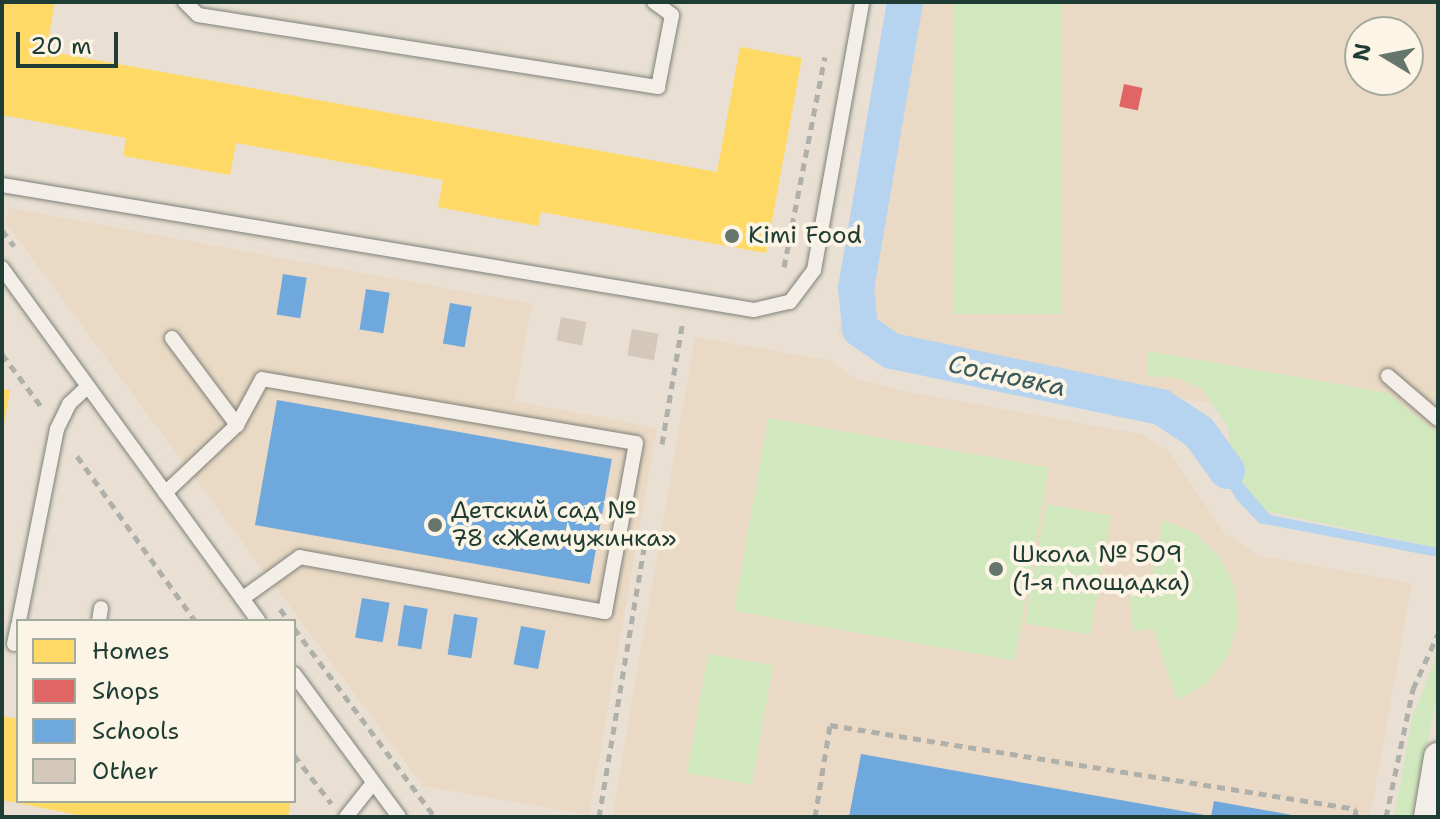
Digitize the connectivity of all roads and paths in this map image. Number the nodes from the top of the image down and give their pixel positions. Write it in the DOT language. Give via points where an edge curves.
graph roads {
  1 [pos="185,2"];
  2 [pos="654,2"];
  3 [pos="862,2"];
  4 [pos="826,50"];
  5 [pos="2,185"];
  6 [pos="2,268"];
  7 [pos="781,282"];
  8 [pos="687,299"];
  9 [pos="172,338"];
  10 [pos="2,354"];
  11 [pos="1388,376"];
  12 [pos="87,387"];
  13 [pos="1438,419"];
  14 [pos="237,425"];
  15 [pos="57,429"];
  16 [pos="661,449"];
  17 [pos="165,493"];
  18 [pos="648,526"];
  19 [pos="243,598"];
  20 [pos="19,619"];
  21 [pos="194,619"];
  22 [pos="257,619"];
  23 [pos="296,631"];
  24 [pos="1438,634"];
  25 [pos="296,677"];
  26 [pos="296,757"];
  27 [pos="1438,757"];
  28 [pos="373,783"];
  29 [pos="344,817"];
  30 [pos="399,817"];
  31 [pos="435,817"];
  32 [pos="599,817"];
  33 [pos="815,817"];
  34 [pos="1355,817"];
  35 [pos="1386,817"];
  36 [pos="1428,817"];
  1 -- 2 [label="lane" via="198,15 658,87 672,15"];
  3 -- 8 [label="lane" via="814,270 790,302 754,310"];
  4 -- 7 [label="path"];
  5 -- 8 [label="lane"];
  6 -- 12 [label="lane"];
  8 -- 16 [label="path"];
  9 -- 14 [label="lane"];
  10 -- 15 [label="path"];
  11 -- 13 [label="lane"];
  12 -- 15 [label="lane" via="69,404"];
  12 -- 17 [label="lane"];
  14 -- 17 [label="lane"];
  14 -- 19 [label="lane" via="262,379 636,443 605,612 300,557"];
  15 -- 20 [label="lane"];
  15 -- 21 [label="path"];
  17 -- 19 [label="lane"];
  18 -- 32 [label="path"];
  19 -- 22 [label="lane"];
  23 -- 31 [label="path"];
  24 -- 35 [label="path" via="1413,689"];
  25 -- 28 [label="lane"];
  26 -- 29 [label="path"];
  27 -- 36 [label="street"];
  28 -- 29 [label="lane"];
  28 -- 30 [label="lane"];
  33 -- 34 [label="path" via="830,725 1356,809"];
}
